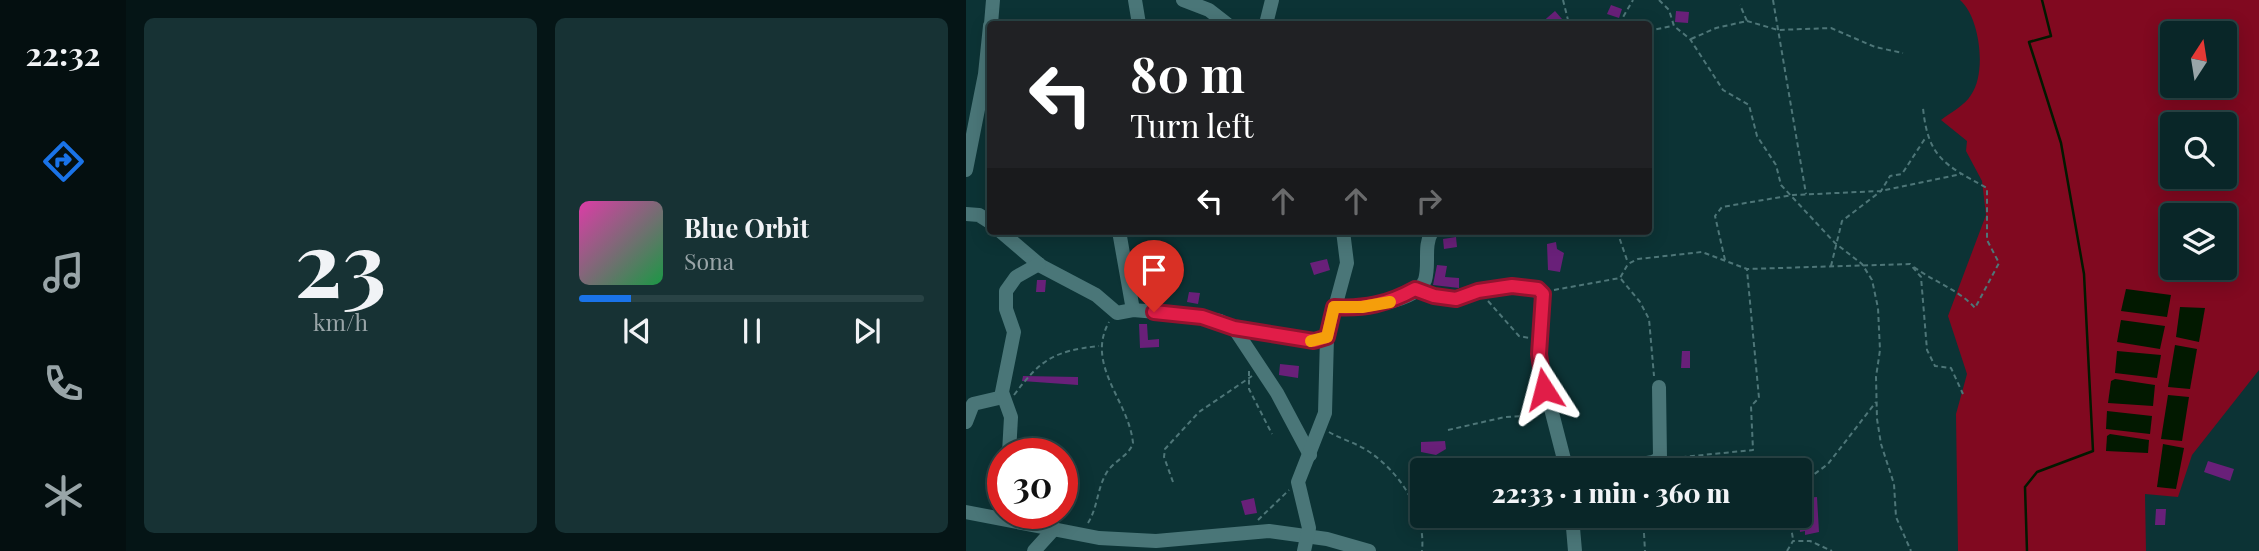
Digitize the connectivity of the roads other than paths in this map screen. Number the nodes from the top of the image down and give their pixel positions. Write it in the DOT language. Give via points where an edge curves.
graph roads {
  1 [pos="993,0"];
  2 [pos="1135,0"];
  3 [pos="1184,0"];
  4 [pos="1272,0"];
  5 [pos="991,21"];
  6 [pos="1138,21"];
  7 [pos="1223,21"];
  8 [pos="1267,21"];
  9 [pos="987,58"];
  10 [pos="966,170"];
  11 [pos="966,214"];
  12 [pos="987,220"];
  13 [pos="1005,235"];
  14 [pos="1120,235"];
  15 [pos="1344,235"];
  16 [pos="1430,235"];
  17 [pos="1039,264"];
  18 [pos="1419,289"];
  19 [pos="1334,307"];
  20 [pos="1133,310"];
  21 [pos="1234,328"];
  22 [pos="1327,337"];
  23 [pos="1659,387"];
  24 [pos="1005,400"];
  25 [pos="966,422"];
  26 [pos="1010,438"];
  27 [pos="1310,454"];
  28 [pos="1563,458"];
  29 [pos="1658,458"];
  30 [pos="966,512"];
  31 [pos="987,514"];
  32 [pos="1573,528"];
  33 [pos="1053,530"];
  34 [pos="1305,544"];
  35 [pos="1170,546"];
  36 [pos="1034,551"];
  37 [pos="1369,551"];
  38 [pos="1575,551"];
  1 -- 5 [label="street"];
  2 -- 6 [label="street"];
  3 -- 7 [label="street"];
  4 -- 8 [label="street"];
  9 -- 10 [label="street"];
  11 -- 12 [label="street"];
  13 -- 17 [label="street"];
  14 -- 20 [label="street"];
  15 -- 19 [label="street" via="1347,263"];
  16 -- 18 [label="street" via="1426,276"];
  17 -- 20 [label="street" via="1096,295 1116,313"];
  17 -- 24 [label="street" via="1016,277 1006,291 1014,342"];
  18 -- 19 [label="street" via="1372,306"];
  18 -- 28 [label="street" via="1456,299 1512,286 1543,292 1539,354"];
  19 -- 22 [label="street"];
  20 -- 21 [label="street" via="1202,317"];
  21 -- 22 [label="street" via="1309,341"];
  21 -- 27 [label="street"];
  22 -- 27 [label="street" via="1325,413"];
  23 -- 29 [label="street"];
  24 -- 25 [label="street" via="973,404"];
  24 -- 26 [label="street" via="1011,417"];
  27 -- 34 [label="street" via="1297,482 1309,528"];
  30 -- 31 [label="street"];
  32 -- 38 [label="street"];
  33 -- 35 [label="street"];
  33 -- 36 [label="street"];
  34 -- 35 [label="street" via="1247,531"];
  34 -- 37 [label="street"];
}
